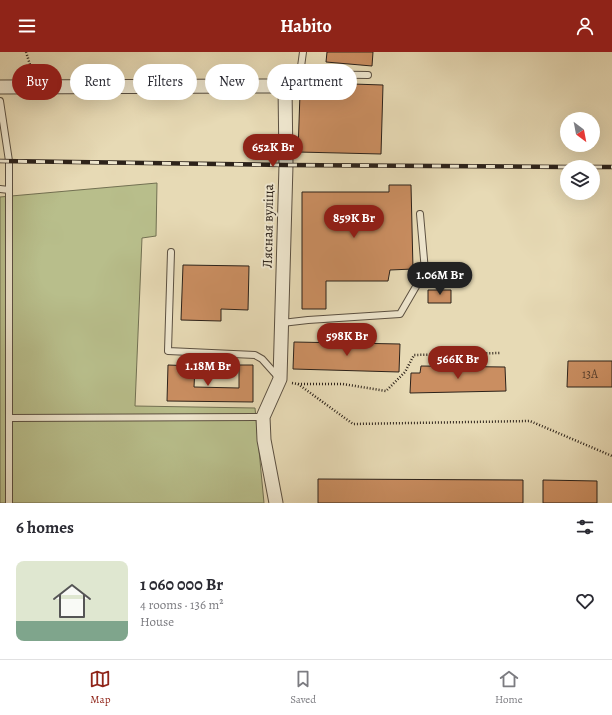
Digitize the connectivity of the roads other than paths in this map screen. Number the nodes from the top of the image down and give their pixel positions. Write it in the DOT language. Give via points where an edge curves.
graph roads {
  1 [pos="303,52"];
  2 [pos="301,64"];
  3 [pos="357,75"];
  4 [pos="368,75"];
  5 [pos="267,86"];
  6 [pos="0,87"];
  7 [pos="285,100"];
  8 [pos="0,101"];
  9 [pos="0,189"];
  10 [pos="9,190"];
  11 [pos="420,214"];
  12 [pos="171,252"];
  13 [pos="282,323"];
  14 [pos="280,379"];
  15 [pos="263,417"];
  16 [pos="9,418"];
  17 [pos="9,503"];
  18 [pos="276,503"];
  1 -- 2 [label="lane"];
  3 -- 4 [label="lane"];
  5 -- 6 [label="street"];
  7 -- 13 [label="street, Лясная вуліца"];
  8 -- 10 [label="lane" via="9,161"];
  9 -- 10 [label="lane"];
  10 -- 16 [label="lane"];
  11 -- 13 [label="lane" via="425,271 400,314"];
  12 -- 14 [label="lane" via="168,351 255,355"];
  13 -- 14 [label="street, Лясная вуліца"];
  14 -- 15 [label="street, Лясная вуліца"];
  15 -- 16 [label="lane"];
  15 -- 18 [label="street, Лясная вуліца" via="264,440"];
  16 -- 17 [label="lane"];
}
